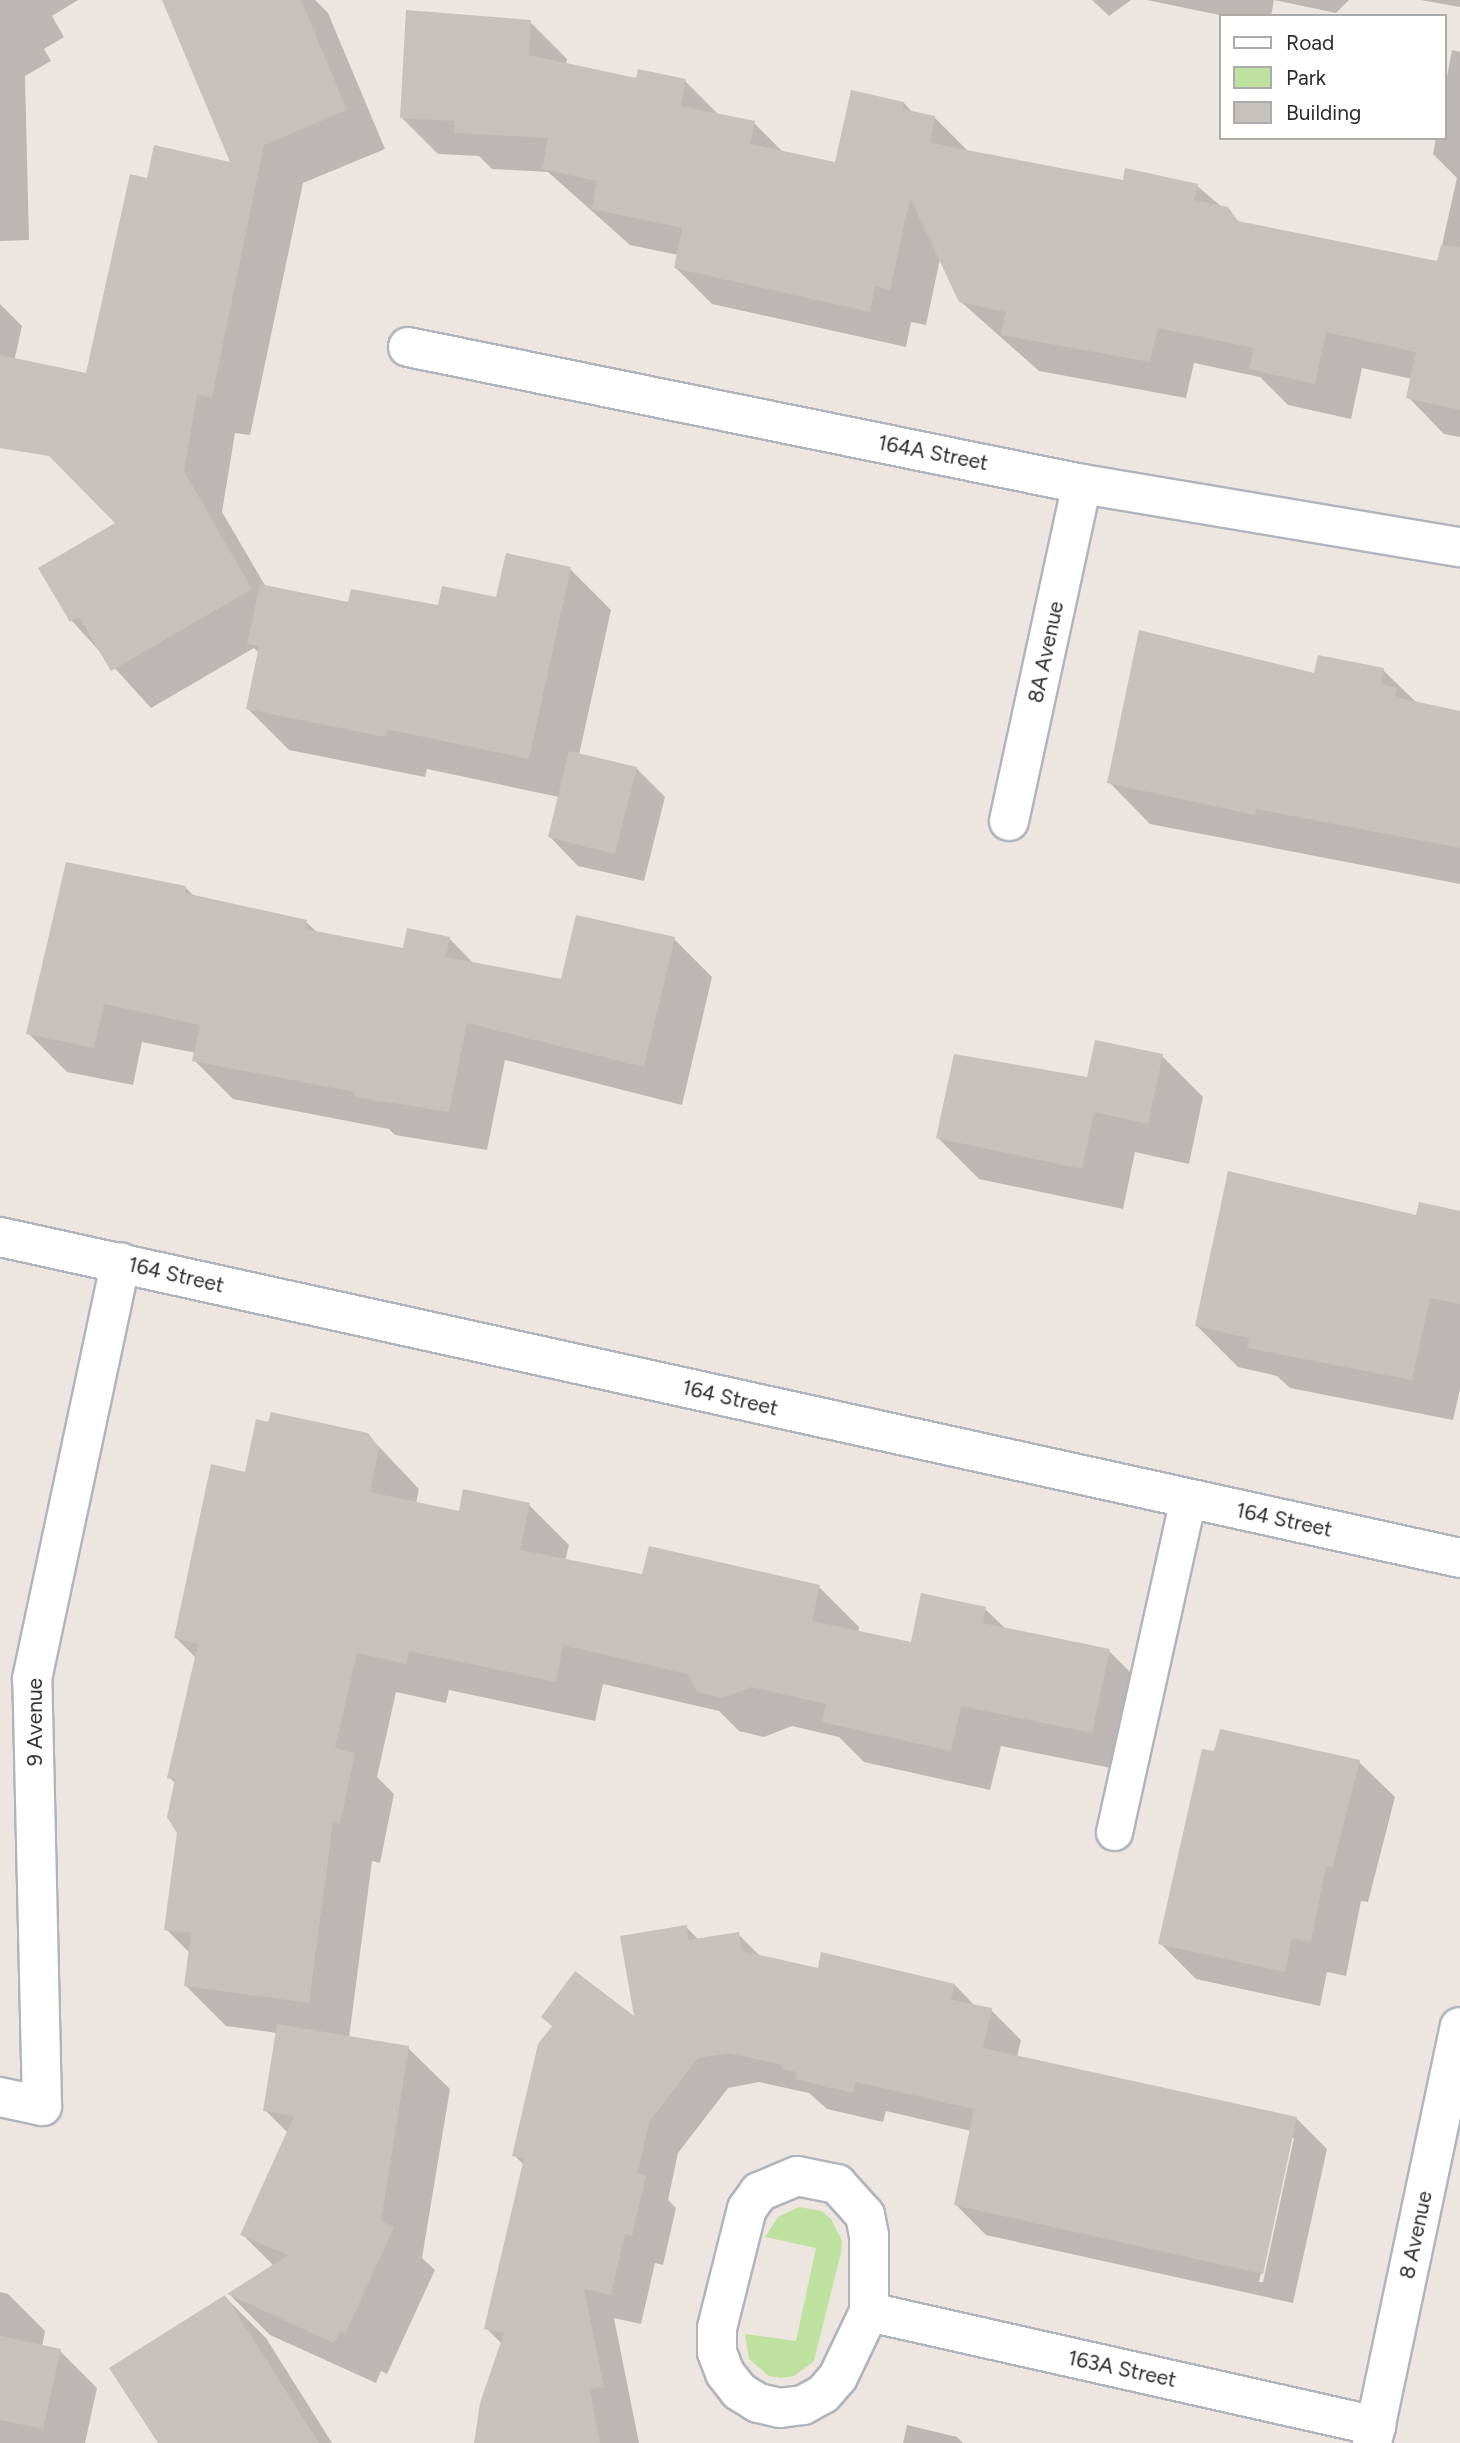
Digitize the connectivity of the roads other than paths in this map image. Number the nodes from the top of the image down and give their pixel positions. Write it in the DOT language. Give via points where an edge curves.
graph roads {
  1 [pos="408,347"];
  2 [pos="1082,484"];
  3 [pos="1460,547"];
  4 [pos="1009,821"];
  5 [pos="0,1237"];
  6 [pos="121,1262"];
  7 [pos="1188,1499"];
  8 [pos="1460,1558"];
  9 [pos="1114,1832"];
  10 [pos="1460,2027"];
  11 [pos="0,2097"];
  12 [pos="869,2312"];
  13 [pos="1374,2435"];
  1 -- 2 [label="street, 164A Street"];
  2 -- 3 [label="street, 164A Street"];
  2 -- 4 [label="street, 8A Avenue"];
  5 -- 6 [label="street, 164 Street"];
  6 -- 7 [label="street, 164 Street"];
  6 -- 11 [label="street, 9 Avenue" via="32,1679 42,2106"];
  7 -- 8 [label="street, 164 Street"];
  7 -- 9 [label="lane"];
  10 -- 13 [label="street, 8 Avenue"];
  12 -- 12 [label="street" via="869,2235 865,2215 854,2198 837,2184 797,2176 759,2192 740,2228 717,2328 717,2352 724,2373 738,2391 758,2403 780,2408 803,2405 823,2394 838,2377"];
  12 -- 13 [label="street, 163A Street"];
}
